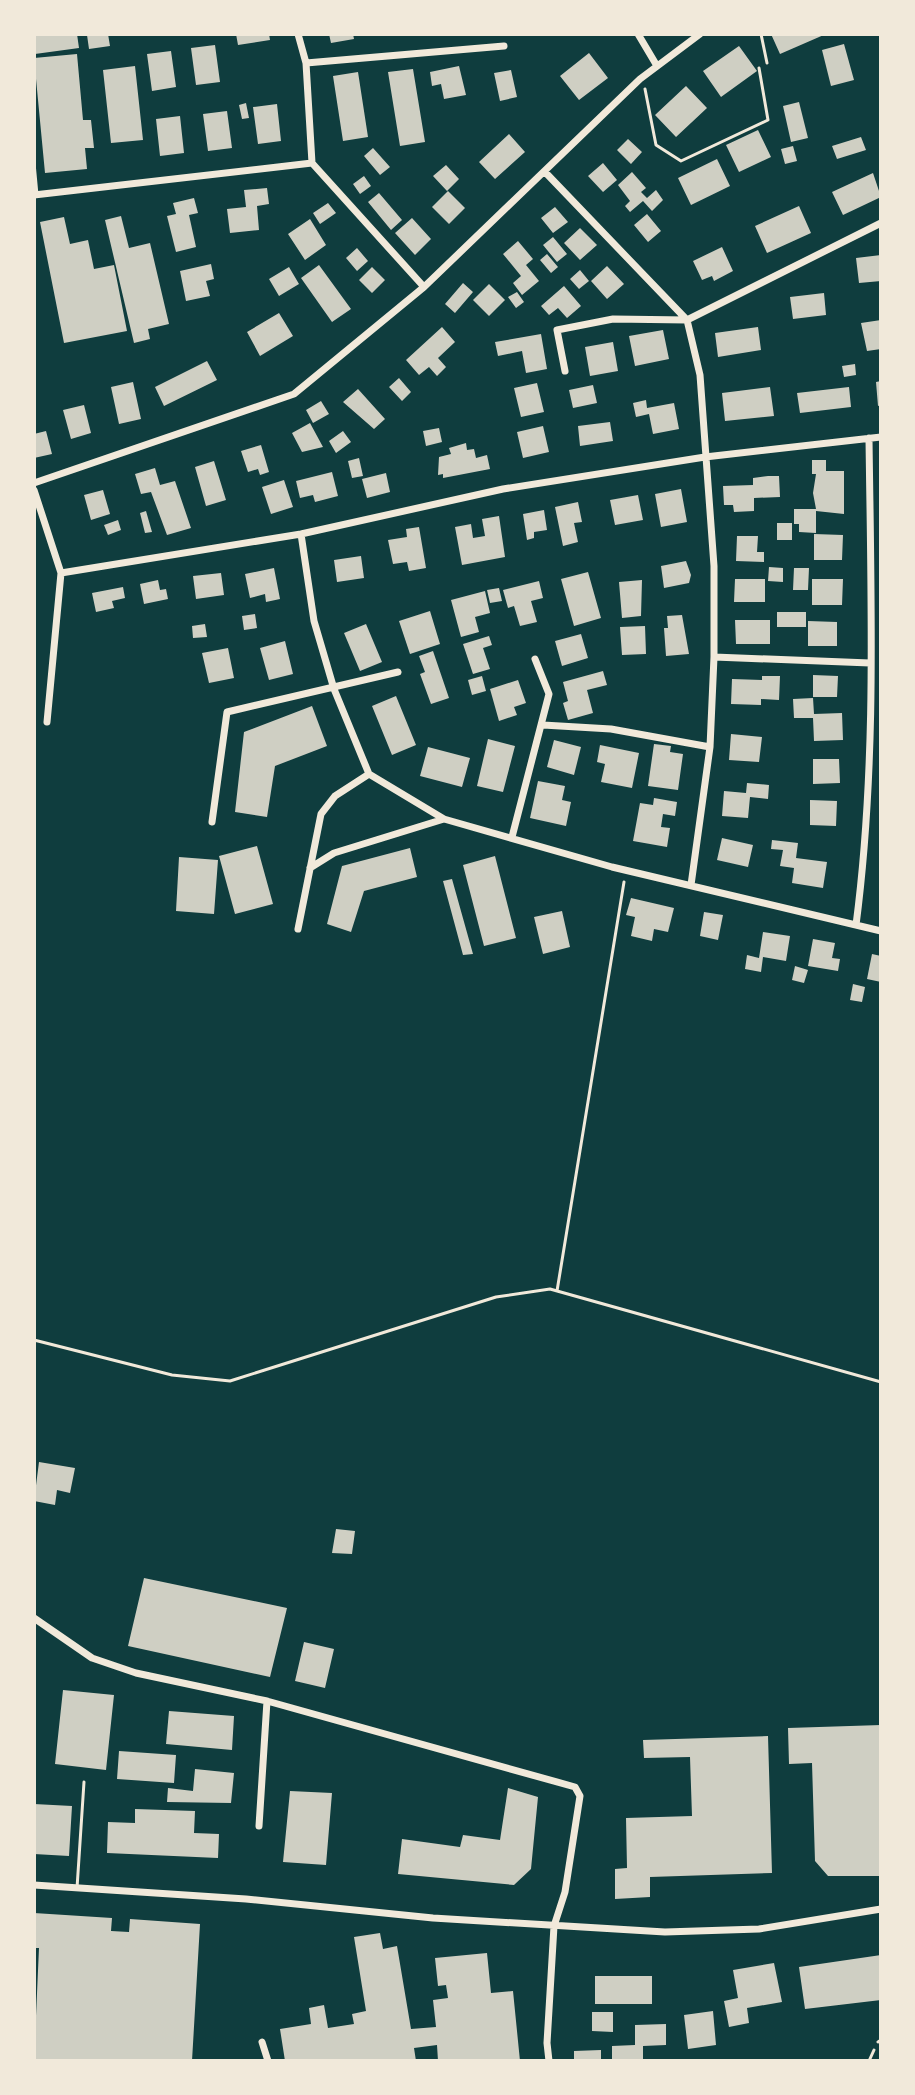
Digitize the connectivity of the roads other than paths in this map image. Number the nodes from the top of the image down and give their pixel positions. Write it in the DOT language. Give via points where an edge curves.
graph roads {
  1 [pos="298,34"];
  2 [pos="638,34"];
  3 [pos="700,34"];
  4 [pos="761,34"];
  5 [pos="504,46"];
  6 [pos="306,63"];
  7 [pos="767,63"];
  8 [pos="657,66"];
  9 [pos="34,163"];
  10 [pos="312,163"];
  11 [pos="545,172"];
  12 [pos="36,195"];
  13 [pos="881,223"];
  14 [pos="424,287"];
  15 [pos="687,320"];
  16 [pos="565,371"];
  17 [pos="881,437"];
  18 [pos="869,438"];
  19 [pos="705,457"];
  20 [pos="34,483"];
  21 [pos="34,490"];
  22 [pos="301,534"];
  23 [pos="61,573"];
  24 [pos="876,649"];
  25 [pos="714,657"];
  26 [pos="535,659"];
  27 [pos="870,663"];
  28 [pos="398,672"];
  29 [pos="334,689"];
  30 [pos="47,722"];
  31 [pos="543,725"];
  32 [pos="710,747"];
  33 [pos="369,774"];
  34 [pos="444,819"];
  35 [pos="212,822"];
  36 [pos="512,837"];
  37 [pos="310,868"];
  38 [pos="691,885"];
  39 [pos="856,925"];
  40 [pos="298,929"];
  41 [pos="881,931"];
  42 [pos="34,1618"];
  43 [pos="267,1701"];
  44 [pos="84,1782"];
  45 [pos="259,1826"];
  46 [pos="34,1885"];
  47 [pos="77,1888"];
  48 [pos="881,1909"];
  49 [pos="554,1926"];
  50 [pos="262,2042"];
  51 [pos="268,2061"];
  52 [pos="549,2061"];
  1 -- 6 [label="street"];
  2 -- 8 [label="street"];
  3 -- 8 [label="street"];
  4 -- 7 [label="lane"];
  5 -- 6 [label="street"];
  6 -- 10 [label="street"];
  8 -- 11 [label="street"];
  9 -- 12 [label="lane"];
  10 -- 12 [label="street"];
  10 -- 14 [label="street"];
  11 -- 14 [label="street"];
  11 -- 15 [label="street"];
  13 -- 15 [label="street"];
  14 -- 20 [label="street" via="285,400"];
  15 -- 16 [label="street" via="613,319 552,331"];
  15 -- 19 [label="street" via="700,375"];
  17 -- 18 [label="street"];
  18 -- 19 [label="street"];
  18 -- 24 [label="street"];
  19 -- 22 [label="street" via="503,489"];
  19 -- 25 [label="street" via="714,566"];
  21 -- 23 [label="street"];
  22 -- 23 [label="street"];
  22 -- 29 [label="street" via="314,621"];
  23 -- 30 [label="street"];
  24 -- 27 [label="street"];
  25 -- 27 [label="street"];
  25 -- 32 [label="street"];
  26 -- 31 [label="street" via="549,694"];
  27 -- 39 [label="street" via="868,832"];
  28 -- 29 [label="street"];
  29 -- 33 [label="street"];
  29 -- 35 [label="street" via="227,712"];
  31 -- 32 [label="street" via="611,729"];
  31 -- 36 [label="street"];
  32 -- 38 [label="street"];
  33 -- 34 [label="street"];
  33 -- 37 [label="street" via="335,796 321,814"];
  34 -- 36 [label="street"];
  34 -- 37 [label="street" via="334,853"];
  36 -- 38 [label="street"];
  37 -- 40 [label="street"];
  38 -- 39 [label="street"];
  39 -- 41 [label="street"];
  42 -- 43 [label="street" via="92,1658 136,1673"];
  43 -- 45 [label="street"];
  43 -- 49 [label="street" via="575,1787 580,1796 572,1851"];
  44 -- 47 [label="lane"];
  46 -- 47 [label="street"];
  47 -- 49 [label="street"];
  48 -- 49 [label="street" via="759,1929 665,1932"];
  49 -- 52 [label="street"];
  50 -- 51 [label="street"];
}
